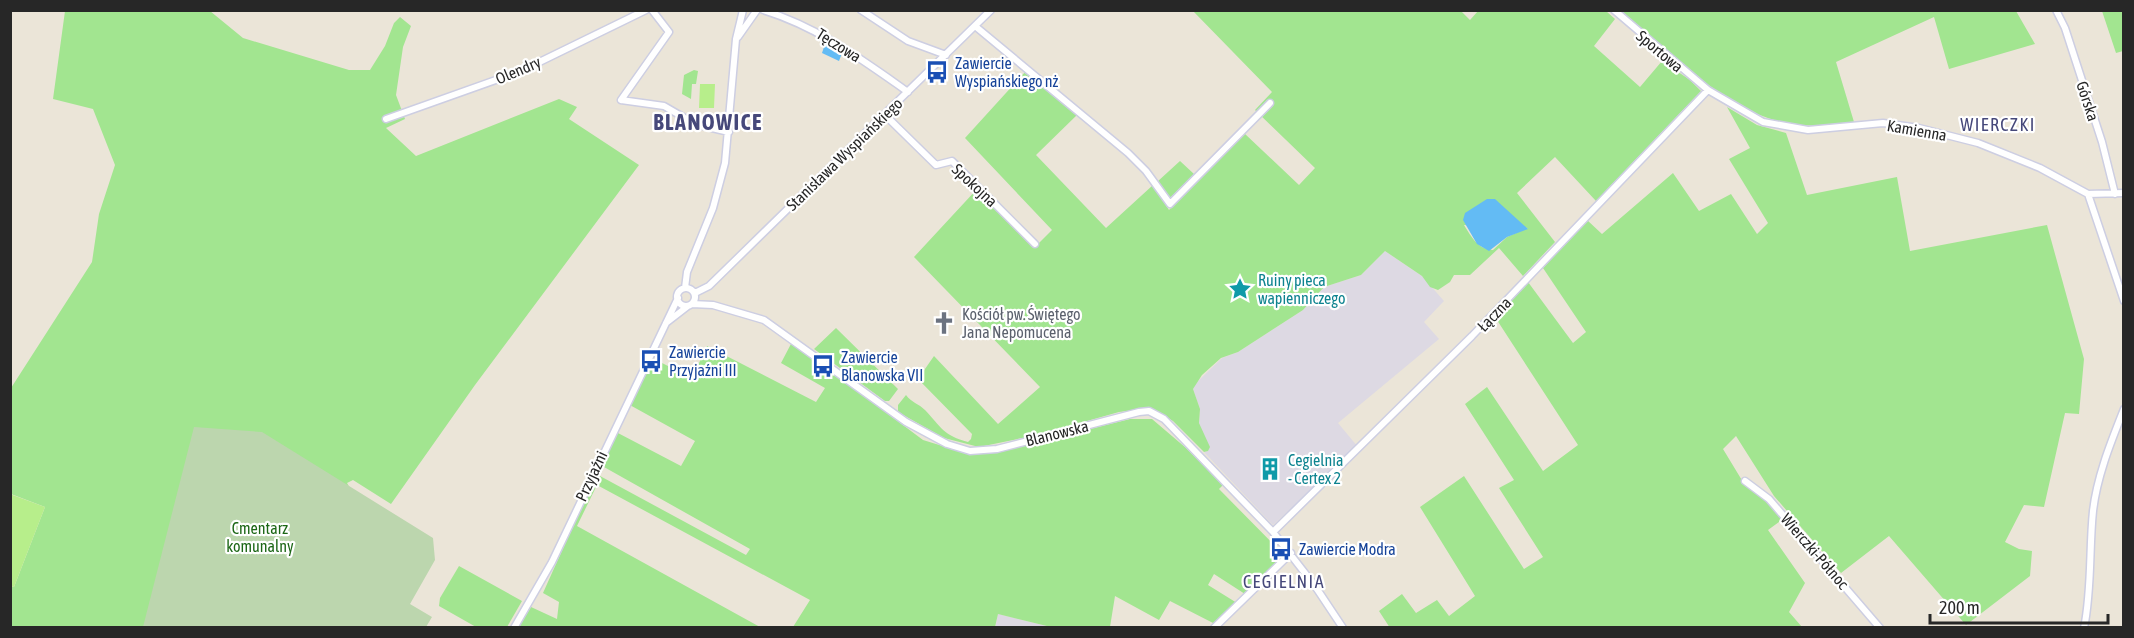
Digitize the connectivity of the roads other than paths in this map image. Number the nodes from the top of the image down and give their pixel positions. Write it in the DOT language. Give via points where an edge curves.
graph roads {
  1 [pos="646,10"];
  2 [pos="652,10"];
  3 [pos="743,10"];
  4 [pos="757,10"];
  5 [pos="763,10"];
  6 [pos="861,10"];
  7 [pos="991,10"];
  8 [pos="1614,10"];
  9 [pos="2056,10"];
  10 [pos="975,27"];
  11 [pos="736,39"];
  12 [pos="946,55"];
  13 [pos="1708,90"];
  14 [pos="908,92"];
  15 [pos="1270,104"];
  16 [pos="885,115"];
  17 [pos="386,119"];
  18 [pos="729,132"];
  19 [pos="2124,193"];
  20 [pos="2088,194"];
  21 [pos="2115,194"];
  22 [pos="1035,244"];
  23 [pos="685,288"];
  24 [pos="698,293"];
  25 [pos="678,298"];
  26 [pos="2124,301"];
  27 [pos="690,304"];
  28 [pos="713,305"];
  29 [pos="666,323"];
  30 [pos="2124,409"];
  31 [pos="1745,480"];
  32 [pos="1273,532"];
  33 [pos="1291,553"];
  34 [pos="514,627"];
  35 [pos="1214,627"];
  36 [pos="1343,627"];
  37 [pos="1880,627"];
  38 [pos="2084,627"];
  1 -- 17 [label="street, Olendry" via="521,70"];
  2 -- 18 [label="street" via="669,32 621,100 664,106 695,124"];
  3 -- 11 [label="street"];
  4 -- 11 [label="street"];
  5 -- 14 [label="street, Tęczowa" via="827,36"];
  6 -- 12 [label="street" via="908,41"];
  7 -- 10 [label="street, Stanisława Wyspiańskiego"];
  8 -- 13 [label="street, Sportowa"];
  9 -- 21 [label="street, Górska" via="2065,28"];
  10 -- 12 [label="street, Stanisława Wyspiańskiego"];
  10 -- 15 [label="street" via="1128,153 1170,204"];
  11 -- 18 [label="street"];
  12 -- 14 [label="street, Stanisława Wyspiańskiego"];
  13 -- 20 [label="street, Kamienna" via="1754,118 1785,128 1808,130 1883,123 1978,143 2040,168"];
  13 -- 32 [label="street, Łączna" via="1472,336"];
  14 -- 16 [label="street, Stanisława Wyspiańskiego"];
  16 -- 22 [label="street, Spokojna" via="936,165 952,161"];
  16 -- 24 [label="street, Stanisława Wyspiańskiego"];
  18 -- 23 [label="street" via="720,185 687,272"];
  19 -- 21 [label="street, Kamienna"];
  20 -- 21 [label="street, Kamienna"];
  20 -- 26 [label="street"];
  23 -- 24 [label="street"];
  23 -- 25 [label="street, Przyjaźni"];
  24 -- 27 [label="street"];
  24 -- 28 [label="street"];
  25 -- 27 [label="street" via="682,304"];
  25 -- 29 [label="street, Przyjaźni"];
  27 -- 28 [label="street, Blanowska"];
  27 -- 29 [label="street, Przyjaźni"];
  28 -- 32 [label="street, Blanowska" via="770,324 906,422 947,444 970,451 997,449 1149,411 1179,433"];
  29 -- 34 [label="street, Przyjaźni" via="552,562"];
  30 -- 38 [label="street" via="2102,468 2095,500 2090,602"];
  31 -- 37 [label="street, Wierczki-Północ" via="1769,499"];
  32 -- 33 [label="street, Blanowska"];
  33 -- 35 [label="street"];
  33 -- 36 [label="street, Blanowska"];
}
